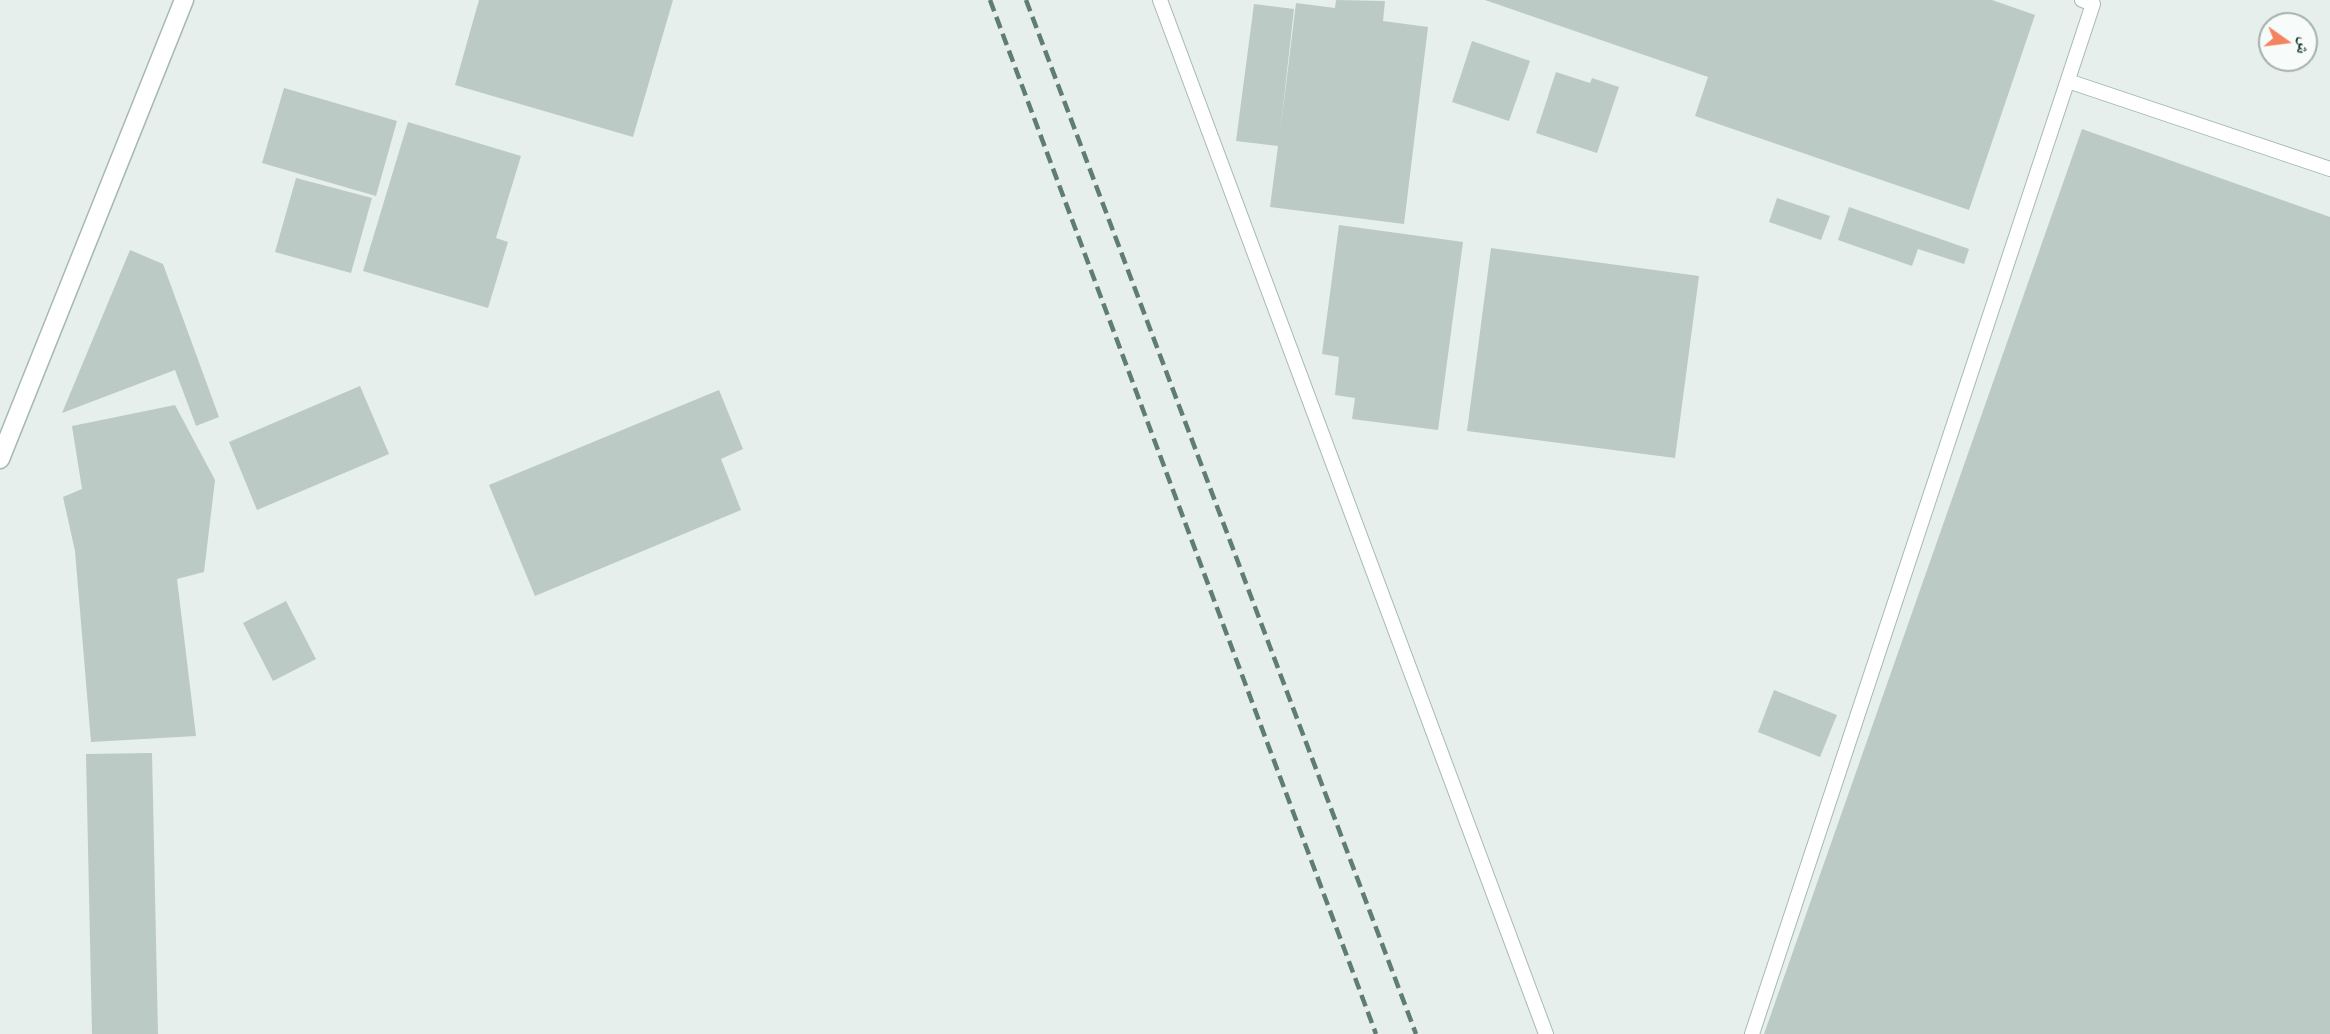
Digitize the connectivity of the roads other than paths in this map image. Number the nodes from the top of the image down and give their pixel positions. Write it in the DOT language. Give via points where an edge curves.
graph roads {
  1 [pos="184,0"];
  2 [pos="1160,0"];
  3 [pos="2082,0"];
  4 [pos="2068,81"];
  5 [pos="2330,170"];
  6 [pos="0,459"];
  7 [pos="1546,1034"];
  8 [pos="1752,1034"];
  1 -- 6 [label="street"];
  2 -- 7 [label="lane"];
  3 -- 4 [label="lane" via="2093,4"];
  4 -- 5 [label="lane"];
  4 -- 8 [label="lane"];
}
